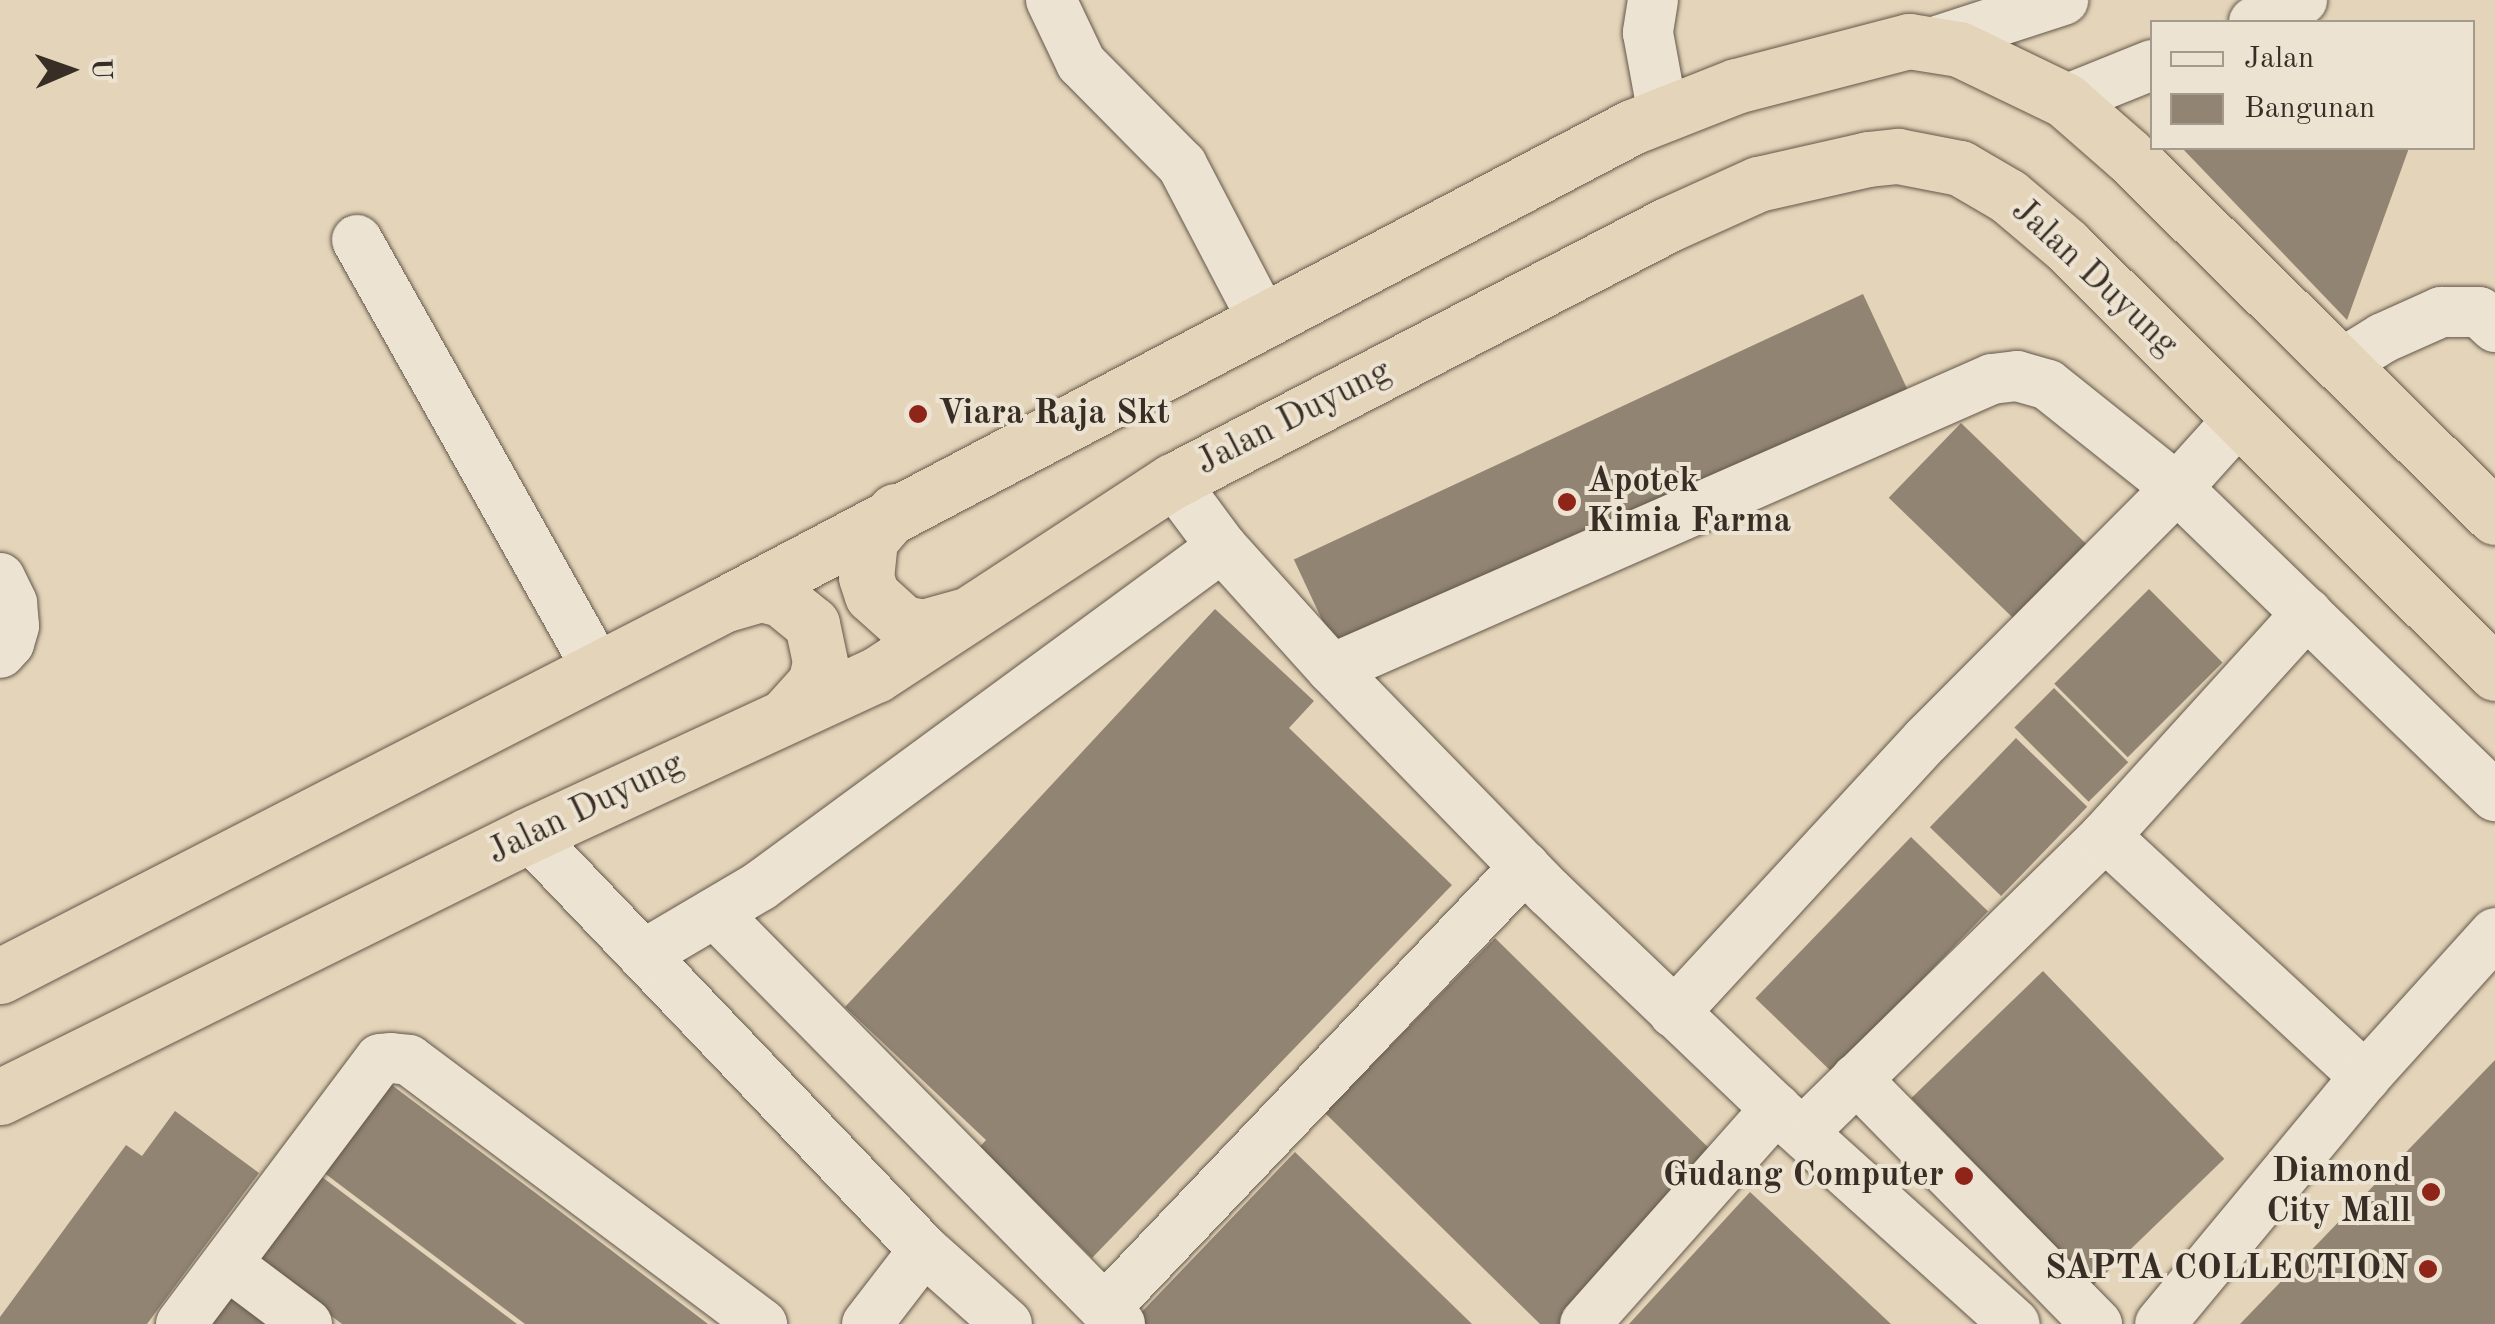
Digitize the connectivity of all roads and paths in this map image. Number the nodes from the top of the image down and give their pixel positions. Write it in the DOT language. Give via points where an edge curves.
graph roads {
  1 [pos="1051,0"];
  2 [pos="1653,0"];
  3 [pos="2062,0"];
  4 [pos="2302,0"];
  5 [pos="2258,20"];
  6 [pos="1934,42"];
  7 [pos="2150,65"];
  8 [pos="2065,100"];
  9 [pos="1664,115"];
  10 [pos="357,240"];
  11 [pos="1263,320"];
  12 [pos="2495,327"];
  13 [pos="2340,364"];
  14 [pos="2240,418"];
  15 [pos="1172,481"];
  16 [pos="2178,488"];
  17 [pos="895,511"];
  18 [pos="2495,517"];
  19 [pos="1222,547"];
  20 [pos="0,578"];
  21 [pos="723,605"];
  22 [pos="2307,613"];
  23 [pos="963,616"];
  24 [pos="0,652"];
  25 [pos="598,669"];
  26 [pos="1332,669"];
  27 [pos="2495,673"];
  28 [pos="788,713"];
  29 [pos="2495,796"];
  30 [pos="529,836"];
  31 [pos="2104,836"];
  32 [pos="1526,867"];
  33 [pos="715,913"];
  34 [pos="2495,933"];
  35 [pos="643,954"];
  36 [pos="0,976"];
  37 [pos="1674,1013"];
  38 [pos="2366,1077"];
  39 [pos="1856,1080"];
  40 [pos="0,1098"];
  41 [pos="1790,1119"];
  42 [pos="924,1250"];
  43 [pos="227,1264"];
  44 [pos="1094,1312"];
  45 [pos="181,1324"];
  46 [pos="308,1324"];
  47 [pos="762,1324"];
  48 [pos="867,1324"];
  49 [pos="1007,1324"];
  50 [pos="1585,1324"];
  51 [pos="2015,1324"];
  52 [pos="2097,1324"];
  53 [pos="2160,1324"];
  1 -- 11 [label="street" via="1082,63 1182,165"];
  2 -- 9 [label="street" via="1648,33"];
  3 -- 6 [label="street"];
  4 -- 5 [label="street"];
  6 -- 8 [label="highway"];
  6 -- 9 [label="highway" via="1870,48 1736,86"];
  7 -- 8 [label="street"];
  8 -- 13 [label="highway"];
  9 -- 11 [label="highway"];
  10 -- 25 [label="street"];
  11 -- 17 [label="highway"];
  12 -- 13 [label="street" via="2479,312 2442,312"];
  13 -- 18 [label="highway"];
  14 -- 15 [label="highway, Jalan Duyung" via="2066,244 2008,196 1960,168 1898,156 1758,184 1697,211"];
  14 -- 16 [label="street"];
  14 -- 27 [label="highway, Jalan Duyung"];
  15 -- 19 [label="street"];
  15 -- 23 [label="highway, Jalan Duyung"];
  16 -- 22 [label="street"];
  16 -- 26 [label="street" via="2048,385 2004,376"];
  16 -- 37 [label="street" via="1926,740"];
  17 -- 21 [label="highway"];
  17 -- 23 [label="highway" via="870,540 866,578 872,595 885,612 923,628"];
  19 -- 26 [label="street"];
  19 -- 33 [label="street"];
  20 -- 24 [label="street" via="14,626"];
  21 -- 25 [label="highway"];
  21 -- 28 [label="highway" via="761,594 798,609 812,624 820,663 815,683"];
  22 -- 29 [label="street"];
  22 -- 31 [label="street"];
  23 -- 28 [label="highway, Jalan Duyung" via="876,674"];
  25 -- 36 [label="highway"];
  26 -- 32 [label="street"];
  28 -- 30 [label="highway, Jalan Duyung"];
  30 -- 35 [label="street"];
  30 -- 40 [label="highway, Jalan Duyung"];
  31 -- 38 [label="street"];
  31 -- 39 [label="street"];
  32 -- 37 [label="street"];
  32 -- 44 [label="street"];
  33 -- 35 [label="street"];
  33 -- 44 [label="street"];
  34 -- 38 [label="street"];
  35 -- 42 [label="street"];
  37 -- 41 [label="street"];
  38 -- 53 [label="street"];
  39 -- 41 [label="street"];
  39 -- 52 [label="street"];
  41 -- 50 [label="street"];
  41 -- 51 [label="street"];
  42 -- 48 [label="street"];
  42 -- 49 [label="street"];
  43 -- 45 [label="street"];
  43 -- 46 [label="street"];
  43 -- 47 [label="street" via="380,1059 392,1058 409,1060"];
}
